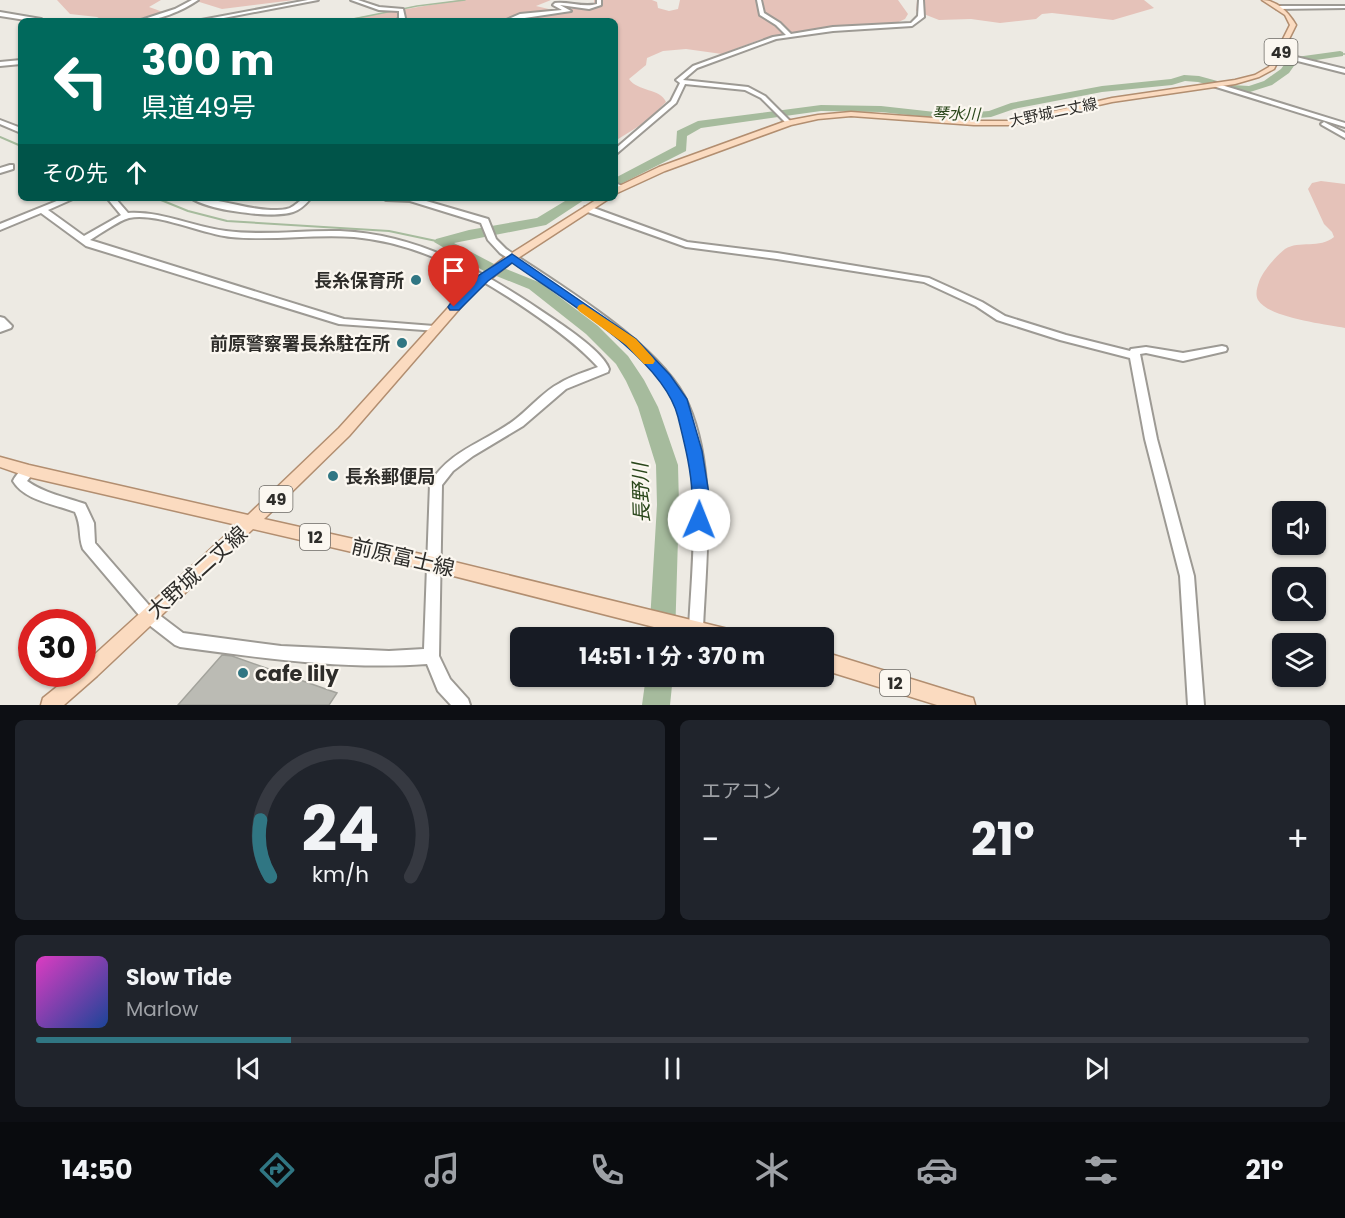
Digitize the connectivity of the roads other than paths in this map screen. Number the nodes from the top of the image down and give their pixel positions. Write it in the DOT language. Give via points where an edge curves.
graph roads {
  1 [pos="196,0"];
  2 [pos="316,0"];
  3 [pos="353,0"];
  4 [pos="599,0"];
  5 [pos="759,0"];
  6 [pos="921,0"];
  7 [pos="1265,0"];
  8 [pos="1345,7"];
  9 [pos="1279,8"];
  10 [pos="0,14"];
  11 [pos="23,18"];
  12 [pos="151,18"];
  13 [pos="216,18"];
  14 [pos="402,18"];
  15 [pos="515,18"];
  16 [pos="789,35"];
  17 [pos="1280,55"];
  18 [pos="18,62"];
  19 [pos="0,64"];
  20 [pos="1345,71"];
  21 [pos="683,82"];
  22 [pos="1220,85"];
  23 [pos="1318,118"];
  24 [pos="0,122"];
  25 [pos="789,123"];
  26 [pos="1345,125"];
  27 [pos="18,129"];
  28 [pos="1345,136"];
  29 [pos="618,150"];
  30 [pos="10,167"];
  31 [pos="0,171"];
  32 [pos="618,187"];
  33 [pos="64,201"];
  34 [pos="114,201"];
  35 [pos="206,201"];
  36 [pos="303,201"];
  37 [pos="418,201"];
  38 [pos="600,201"];
  39 [pos="588,209"];
  40 [pos="42,210"];
  41 [pos="126,216"];
  42 [pos="0,227"];
  43 [pos="84,240"];
  44 [pos="510,258"];
  45 [pos="485,277"];
  46 [pos="0,320"];
  47 [pos="0,329"];
  48 [pos="434,329"];
  49 [pos="1222,349"];
  50 [pos="1135,356"];
  51 [pos="0,462"];
  52 [pos="29,471"];
  53 [pos="252,522"];
  54 [pos="434,564"];
  55 [pos="148,616"];
  56 [pos="689,627"];
  57 [pos="693,627"];
  58 [pos="431,656"];
  59 [pos="834,664"];
  60 [pos="50,705"];
  61 [pos="462,705"];
  62 [pos="966,705"];
  63 [pos="1197,705"];
  1 -- 12 [label="street"];
  2 -- 13 [label="street"];
  3 -- 14 [label="street" via="401,10"];
  4 -- 15 [label="street" via="595,7 573,1 558,3 555,4 568,11"];
  5 -- 16 [label="street" via="762,14"];
  6 -- 16 [label="street" via="921,17 912,24"];
  7 -- 9 [label="main road"];
  8 -- 9 [label="street"];
  9 -- 17 [label="main road, 大野城二丈線 / 49" via="1293,22"];
  10 -- 11 [label="street"];
  16 -- 21 [label="street" via="702,64 679,80"];
  17 -- 20 [label="street"];
  17 -- 22 [label="main road, 大野城二丈線 / 49" via="1265,73"];
  18 -- 19 [label="street"];
  21 -- 25 [label="street" via="746,88 763,97"];
  21 -- 29 [label="street" via="674,102"];
  22 -- 23 [label="street"];
  22 -- 25 [label="main road, 大野城二丈線 / 49" via="1112,100 1010,123 851,114"];
  23 -- 26 [label="street"];
  23 -- 28 [label="street" via="1320,123"];
  24 -- 27 [label="street"];
  25 -- 32 [label="main road, 大野城二丈線 / 49"];
  30 -- 31 [label="street"];
  33 -- 40 [label="street"];
  34 -- 41 [label="street"];
  35 -- 36 [label="street" via="276,211 291,210"];
  37 -- 44 [label="street" via="485,221 497,246"];
  38 -- 39 [label="main road, 49"];
  39 -- 44 [label="main road, 49"];
  39 -- 50 [label="street" via="686,244 926,280 1001,318"];
  40 -- 42 [label="street"];
  40 -- 43 [label="street"];
  41 -- 43 [label="street"];
  41 -- 45 [label="street" via="139,214 228,234 371,237 432,252"];
  43 -- 48 [label="street" via="343,322"];
  44 -- 45 [label="main road, 49"];
  44 -- 57 [label="street" via="631,342 681,402 700,494"];
  45 -- 48 [label="main road, 大野城二丈線 / 49"];
  45 -- 54 [label="street" via="560,328 593,354 604,369 562,386 519,423 469,453 439,478 435,493"];
  46 -- 47 [label="street" via="7,326"];
  48 -- 53 [label="main road, 大野城二丈線 / 49" via="344,432"];
  49 -- 50 [label="street" via="1183,357 1146,350 1135,351"];
  50 -- 63 [label="street" via="1151,440 1187,576"];
  51 -- 52 [label="main road, 前原富士線 / 12"];
  52 -- 53 [label="main road, 前原富士線 / 12"];
  52 -- 55 [label="street" via="19,481 28,489 80,508 87,523 88,545"];
  53 -- 54 [label="main road, 前原富士線 / 12"];
  53 -- 55 [label="main road, 大野城二丈線 / 49"];
  54 -- 56 [label="main road, 前原富士線 / 12"];
  54 -- 58 [label="street"];
  55 -- 58 [label="street" via="180,640 281,653 389,659"];
  55 -- 60 [label="main road, 大野城二丈線 / 49"];
  58 -- 61 [label="street" via="444,685"];
  59 -- 62 [label="main road, 12"];
}
